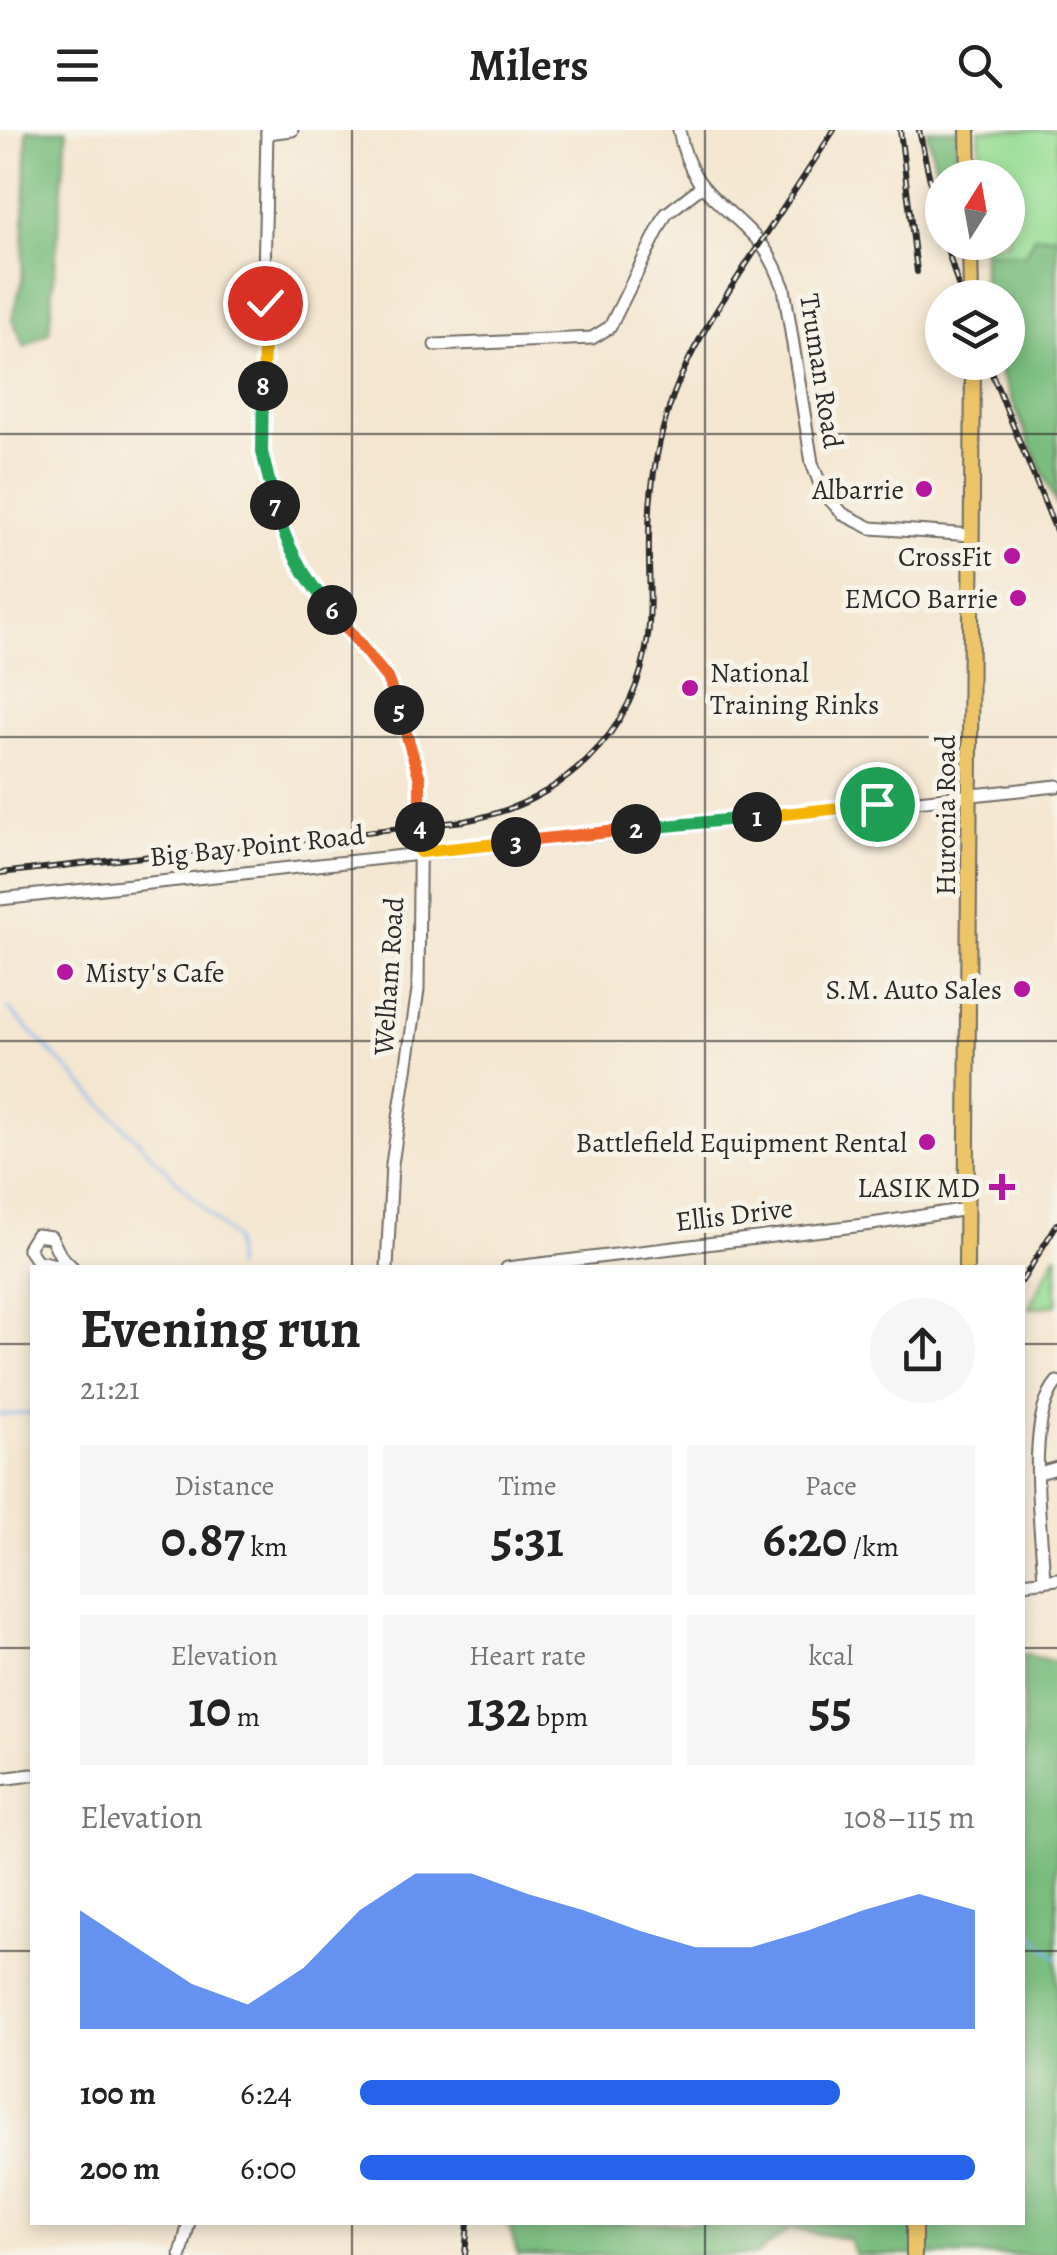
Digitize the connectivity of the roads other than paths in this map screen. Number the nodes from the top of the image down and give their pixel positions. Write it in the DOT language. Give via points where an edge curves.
graph roads {
  1 [pos="292,130"];
  2 [pos="679,130"];
  3 [pos="968,130"];
  4 [pos="267,131"];
  5 [pos="969,160"];
  6 [pos="701,187"];
  7 [pos="434,344"];
  8 [pos="972,380"];
  9 [pos="972,536"];
  10 [pos="1057,786"];
  11 [pos="970,796"];
  12 [pos="420,852"];
  13 [pos="0,898"];
  14 [pos="967,1209"];
  15 [pos="387,1265"];
  16 [pos="532,1265"];
  17 [pos="966,1265"];
  18 [pos="1057,1382"];
  19 [pos="1057,1468"];
  20 [pos="1039,1473"];
  21 [pos="1051,1580"];
  22 [pos="1025,1583"];
  23 [pos="30,1775"];
  24 [pos="0,1779"];
  25 [pos="187,2225"];
  26 [pos="914,2225"];
  27 [pos="181,2255"];
  28 [pos="914,2255"];
  1 -- 4 [label="street"];
  2 -- 6 [label="street, Truman Road"];
  3 -- 5 [label="main road"];
  4 -- 12 [label="street, Welham Road" via="262,452 291,550 316,592 387,678 420,779"];
  6 -- 7 [label="street" via="666,214 610,327 592,338"];
  6 -- 9 [label="street, Truman Road" via="774,262 823,492 843,514 871,528"];
  8 -- 9 [label="main road, Huronia Road"];
  9 -- 11 [label="main road, Huronia Road"];
  10 -- 11 [label="street, Big Bay Point Road"];
  11 -- 12 [label="street, Big Bay Point Road"];
  11 -- 14 [label="main road, Huronia Road"];
  12 -- 13 [label="street, Big Bay Point Road"];
  12 -- 15 [label="street, Welham Road" via="418,990 392,1164"];
  14 -- 16 [label="street, Ellis Drive"];
  14 -- 17 [label="main road, Huronia Road"];
  18 -- 20 [label="street" via="1047,1393"];
  19 -- 20 [label="street"];
  20 -- 21 [label="street"];
  21 -- 22 [label="street"];
  23 -- 24 [label="street"];
  25 -- 27 [label="street"];
  26 -- 28 [label="main road"];
}
